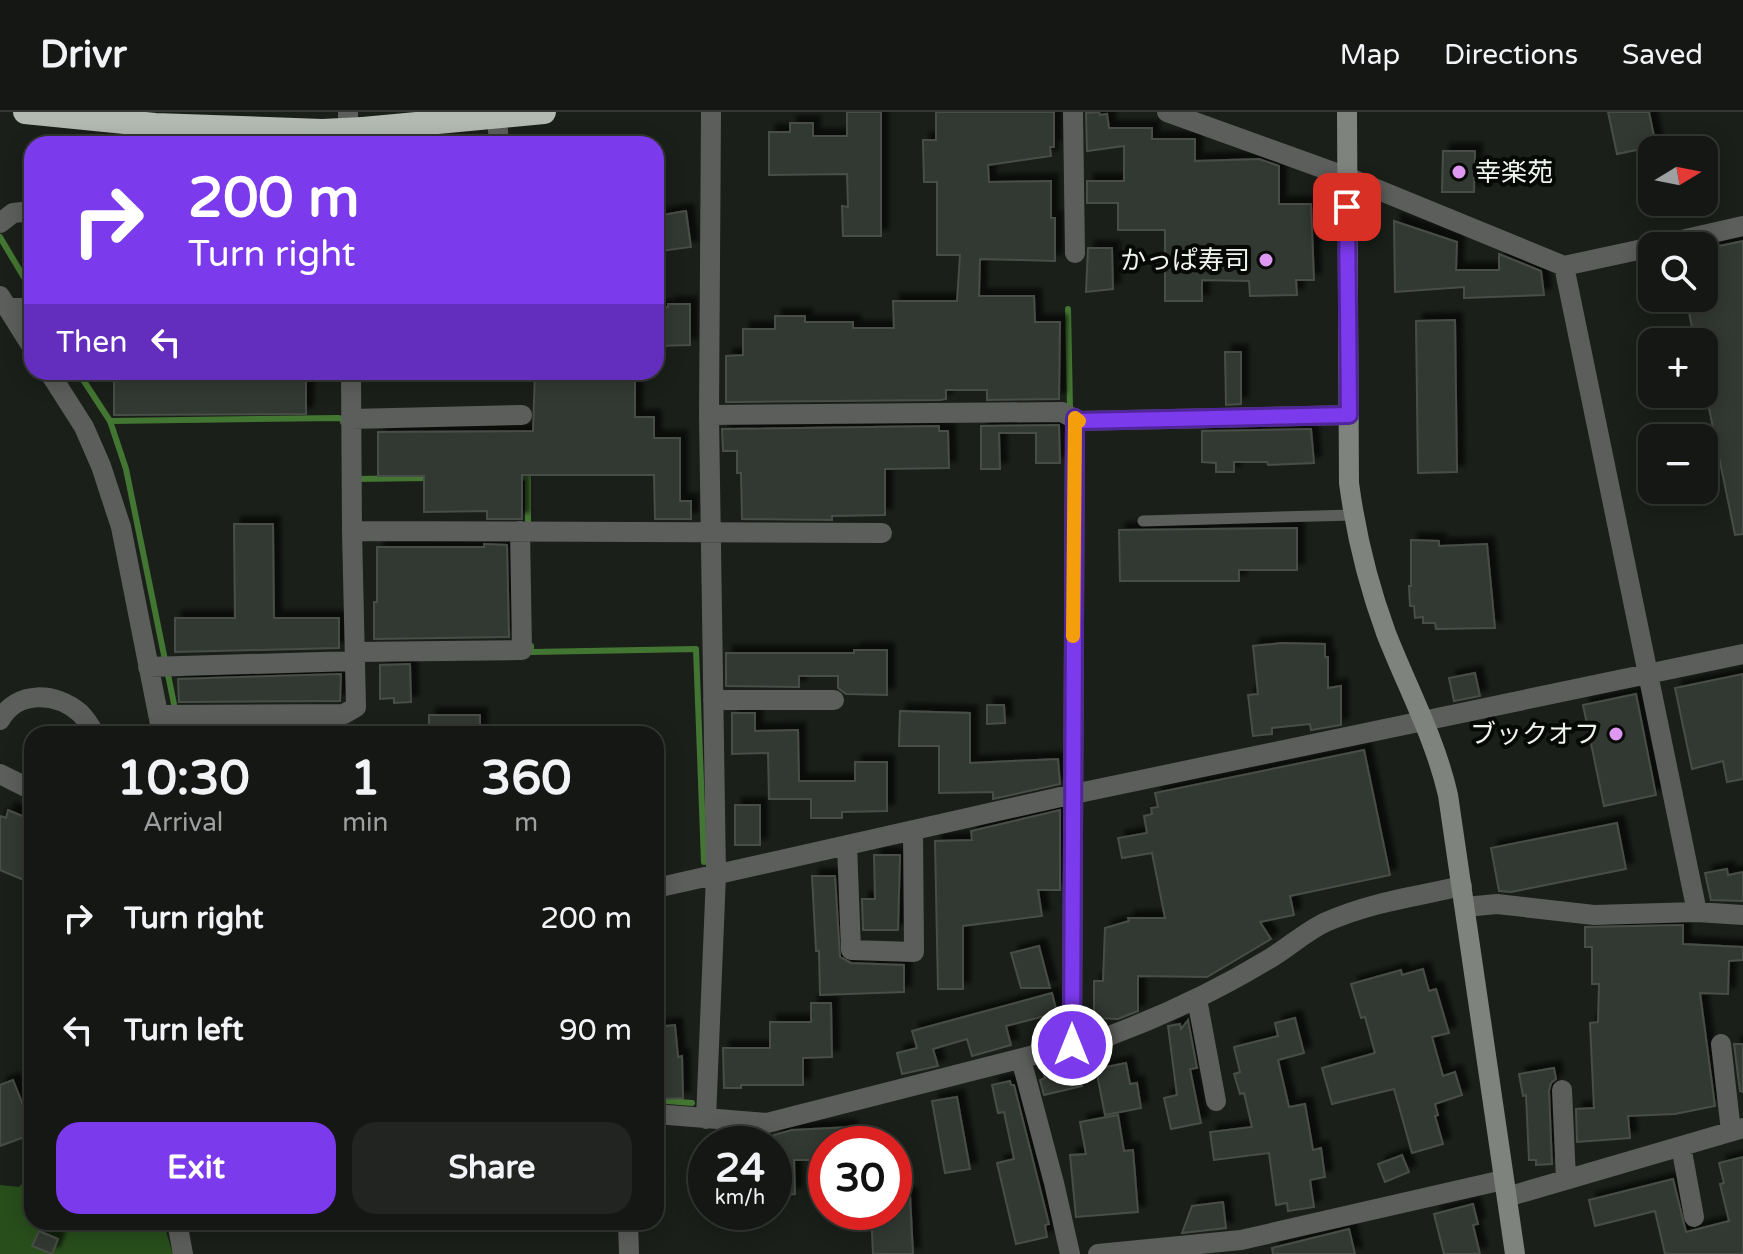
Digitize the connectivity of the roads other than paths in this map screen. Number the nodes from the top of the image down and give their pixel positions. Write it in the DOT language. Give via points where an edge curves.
graph roads {
  1 [pos="25,112"];
  2 [pos="544,112"];
  3 [pos="711,112"];
  4 [pos="1073,112"];
  5 [pos="1167,112"];
  6 [pos="1347,112"];
  7 [pos="497,118"];
  8 [pos="353,128"];
  9 [pos="498,136"];
  10 [pos="1347,177"];
  11 [pos="24,212"];
  12 [pos="0,223"];
  13 [pos="1743,226"];
  14 [pos="1716,232"];
  15 [pos="1638,249"];
  16 [pos="1075,253"];
  17 [pos="1564,266"];
  18 [pos="4,302"];
  19 [pos="24,306"];
  20 [pos="24,334"];
  21 [pos="58,380"];
  22 [pos="351,380"];
  23 [pos="522,415"];
  24 [pos="709,415"];
  25 [pos="1349,415"];
  26 [pos="1075,418"];
  27 [pos="351,419"];
  28 [pos="1353,515"];
  29 [pos="1143,521"];
  30 [pos="352,531"];
  31 [pos="520,531"];
  32 [pos="712,531"];
  33 [pos="882,533"];
  34 [pos="1743,654"];
  35 [pos="355,656"];
  36 [pos="148,667"];
  37 [pos="1648,674"];
  38 [pos="713,700"];
  39 [pos="834,700"];
  40 [pos="1423,719"];
  41 [pos="0,720"];
  42 [pos="160,725"];
  43 [pos="89,726"];
  44 [pos="0,774"];
  45 [pos="24,786"];
  46 [pos="1074,794"];
  47 [pos="913,831"];
  48 [pos="847,845"];
  49 [pos="716,875"];
  50 [pos="664,886"];
  51 [pos="1462,886"];
  52 [pos="1465,907"];
  53 [pos="1697,912"];
  54 [pos="1743,915"];
  55 [pos="1197,999"];
  56 [pos="1721,1044"];
  57 [pos="1072,1045"];
  58 [pos="1021,1059"];
  59 [pos="1562,1090"];
  60 [pos="1216,1101"];
  61 [pos="664,1115"];
  62 [pos="706,1119"];
  63 [pos="735,1122"];
  64 [pos="735,1126"];
  65 [pos="1737,1129"];
  66 [pos="1681,1146"];
  67 [pos="1566,1180"];
  68 [pos="1505,1188"];
  69 [pos="1694,1217"];
  70 [pos="178,1230"];
  71 [pos="628,1230"];
  72 [pos="183,1254"];
  73 [pos="629,1254"];
  74 [pos="1070,1254"];
  75 [pos="1098,1254"];
  76 [pos="1515,1254"];
  1 -- 8 [label="highway, bridge" via="155,125"];
  2 -- 7 [label="highway"];
  3 -- 24 [label="street"];
  4 -- 16 [label="street"];
  5 -- 10 [label="street"];
  6 -- 10 [label="street"];
  7 -- 8 [label="highway"];
  7 -- 9 [label="street"];
  10 -- 17 [label="street"];
  10 -- 25 [label="street"];
  11 -- 12 [label="street"];
  13 -- 14 [label="street"];
  15 -- 17 [label="street"];
  17 -- 37 [label="street"];
  18 -- 19 [label="street"];
  18 -- 20 [label="street"];
  21 -- 36 [label="street" via="101,466 121,527"];
  22 -- 27 [label="street"];
  23 -- 27 [label="street"];
  24 -- 26 [label="street" via="1062,412"];
  24 -- 32 [label="street"];
  25 -- 26 [label="street"];
  25 -- 28 [label="street"];
  26 -- 46 [label="street"];
  27 -- 30 [label="street"];
  28 -- 29 [label="lane"];
  28 -- 40 [label="street" via="1365,572"];
  30 -- 31 [label="street"];
  30 -- 35 [label="street"];
  31 -- 32 [label="street"];
  31 -- 35 [label="street" via="522,650"];
  32 -- 33 [label="street"];
  32 -- 38 [label="street"];
  34 -- 37 [label="street"];
  35 -- 36 [label="street"];
  35 -- 42 [label="street" via="356,707 344,714"];
  36 -- 42 [label="street"];
  37 -- 40 [label="street"];
  37 -- 53 [label="street"];
  38 -- 39 [label="street"];
  38 -- 49 [label="street"];
  40 -- 46 [label="street"];
  40 -- 51 [label="street" via="1443,771"];
  41 -- 43 [label="street" via="25,697 39,697 64,702"];
  44 -- 45 [label="street"];
  46 -- 47 [label="street"];
  46 -- 57 [label="street"];
  47 -- 48 [label="street"];
  47 -- 48 [label="street" via="914,952 851,950"];
  48 -- 49 [label="street"];
  49 -- 50 [label="street"];
  49 -- 62 [label="street"];
  51 -- 52 [label="street"];
  51 -- 55 [label="street" via="1373,903 1322,923"];
  52 -- 53 [label="street" via="1497,904 1594,915"];
  52 -- 68 [label="street"];
  53 -- 54 [label="street"];
  55 -- 57 [label="street" via="1159,1018"];
  55 -- 60 [label="street"];
  56 -- 65 [label="street"];
  57 -- 58 [label="street"];
  58 -- 63 [label="street" via="795,1118"];
  58 -- 74 [label="street"];
  59 -- 67 [label="street"];
  61 -- 62 [label="street"];
  62 -- 63 [label="street"];
  63 -- 64 [label="street"];
  65 -- 66 [label="street"];
  66 -- 67 [label="street"];
  66 -- 69 [label="street"];
  67 -- 68 [label="street"];
  68 -- 75 [label="street" via="1241,1240"];
  68 -- 76 [label="street"];
  70 -- 72 [label="street"];
  71 -- 73 [label="street"];
}
